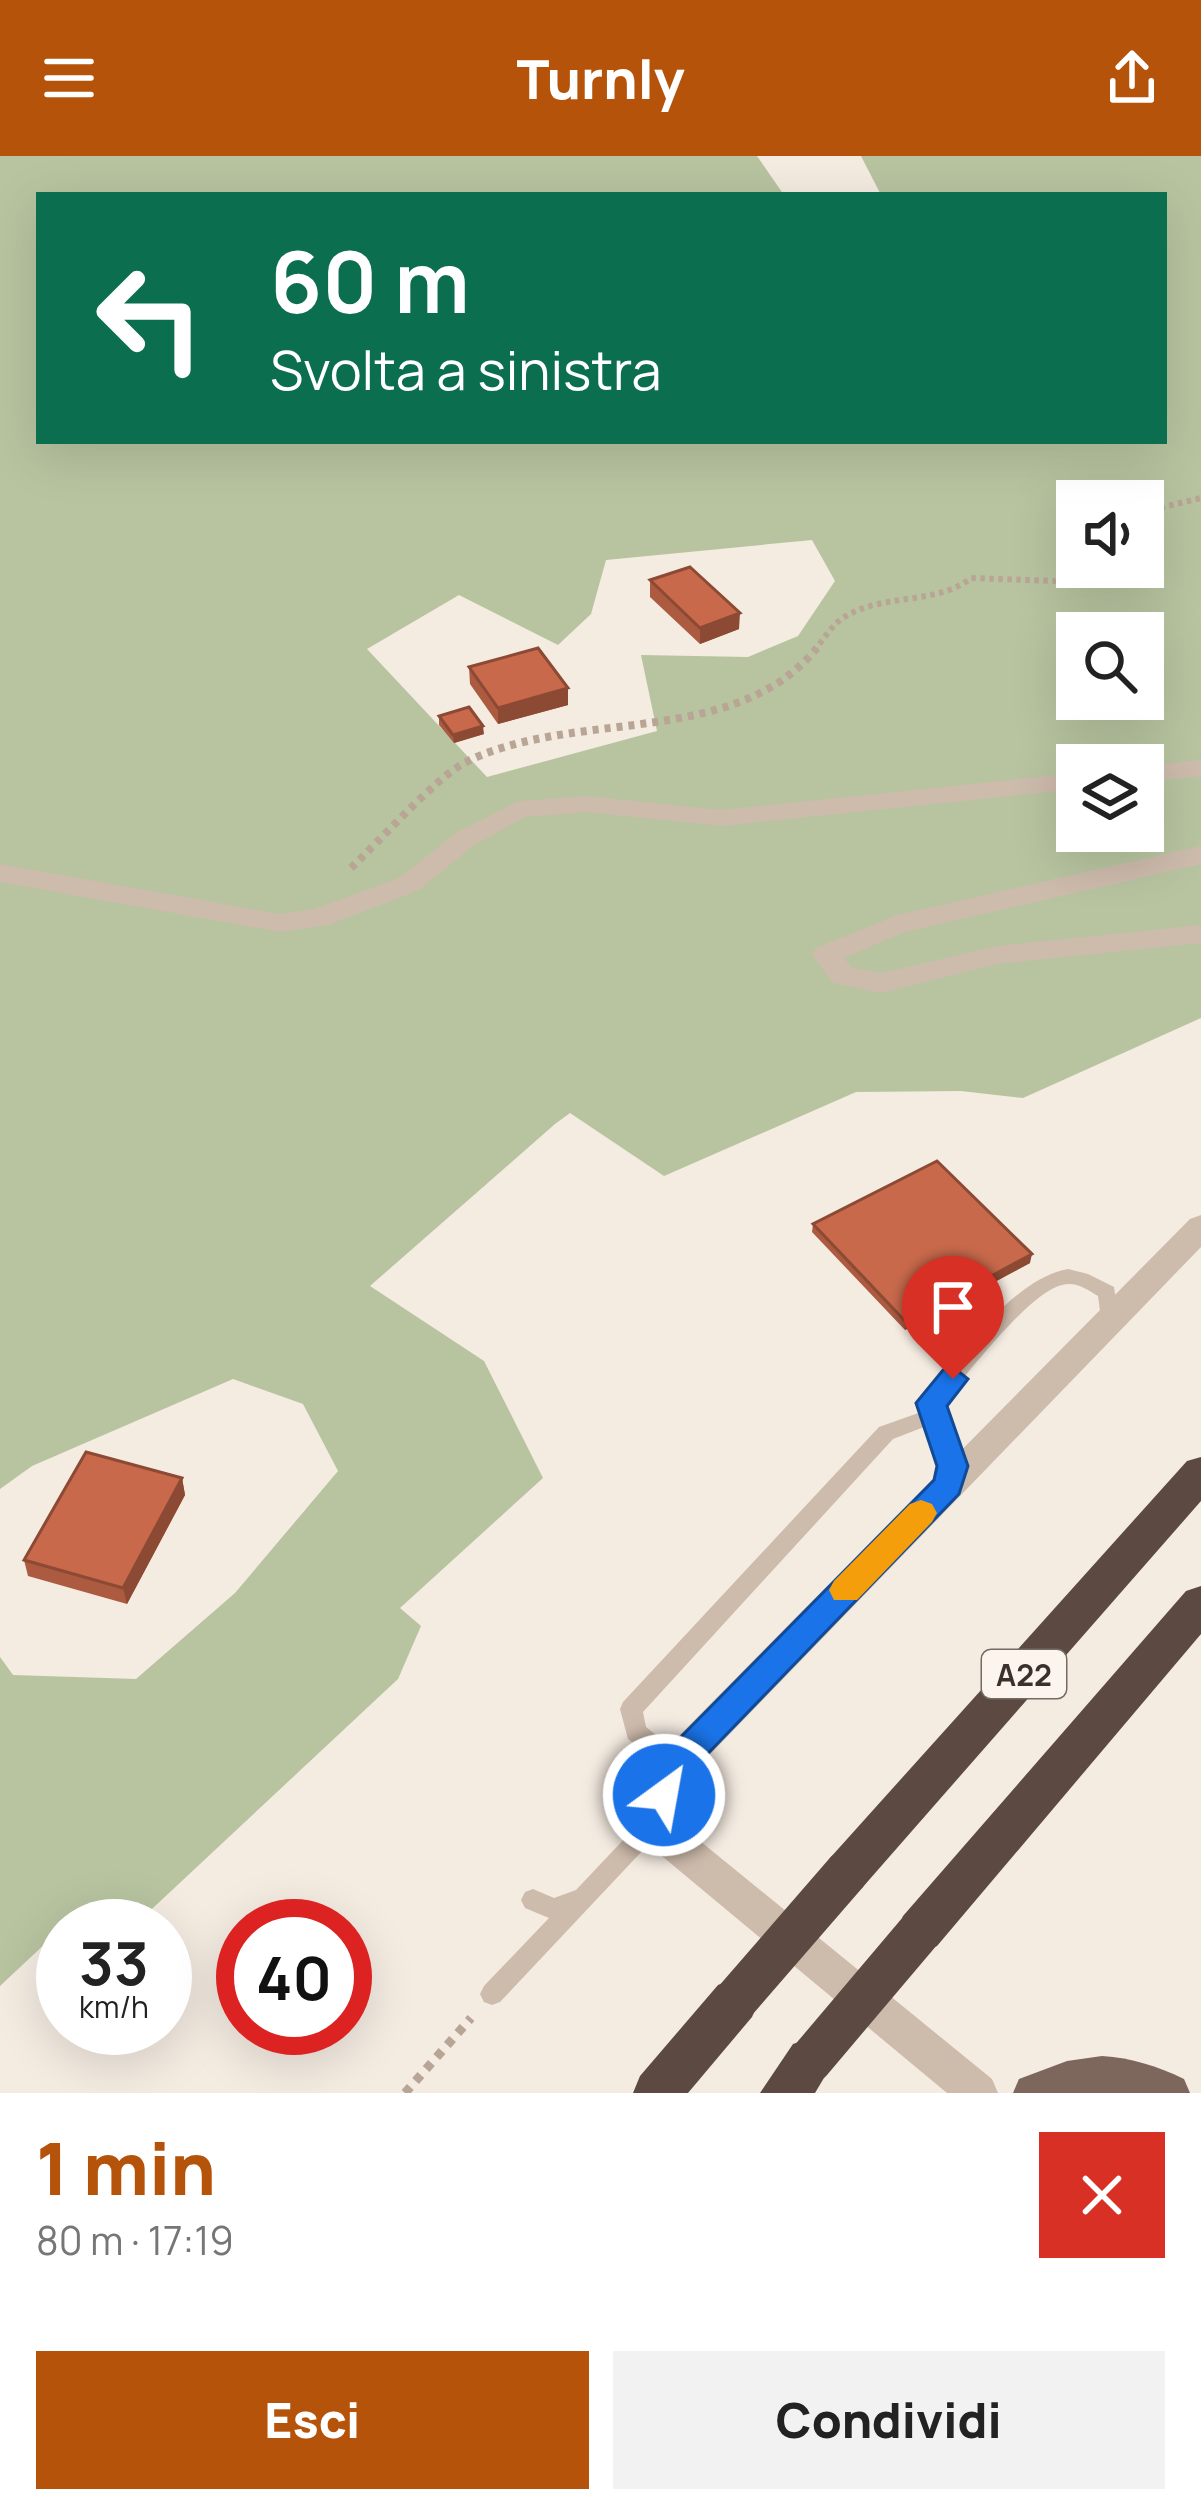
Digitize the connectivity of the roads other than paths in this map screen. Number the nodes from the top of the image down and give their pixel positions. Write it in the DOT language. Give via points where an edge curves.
graph roads {
  1 [pos="1201,768"];
  2 [pos="1164,772"];
  3 [pos="1056,783"];
  4 [pos="1201,855"];
  5 [pos="0,873"];
  6 [pos="1201,934"];
  7 [pos="1201,1227"];
  8 [pos="1109,1321"];
  9 [pos="935,1415"];
  10 [pos="1201,1473"];
  11 [pos="948,1485"];
  12 [pos="1201,1604"];
  13 [pos="676,1764"];
  14 [pos="652,1826"];
  15 [pos="585,1895"];
  16 [pos="533,1900"];
  17 [pos="492,1994"];
  18 [pos="797,2077"];
  19 [pos="657,2093"];
  20 [pos="978,2093"];
  21 [pos="1033,2093"];
  22 [pos="1170,2093"];
  1 -- 2 [label="street"];
  3 -- 5 [label="street" via="721,818 587,804 519,809 465,838 409,884 318,918 280,923"];
  4 -- 6 [label="street" via="897,924 826,955 843,976 880,983 997,955"];
  7 -- 8 [label="street"];
  8 -- 9 [label="lane" via="1107,1292 1083,1277 1055,1279 932,1403"];
  8 -- 11 [label="street"];
  9 -- 11 [label="lane" via="953,1466"];
  9 -- 13 [label="lane" via="886,1433 631,1709 637,1732"];
  10 -- 19 [label="highway, A22, bridge"];
  11 -- 13 [label="street"];
  12 -- 18 [label="highway, A22, bridge"];
  13 -- 14 [label="street"];
  14 -- 15 [label="lane"];
  14 -- 20 [label="street"];
  15 -- 16 [label="lane" via="554,1909"];
  15 -- 17 [label="lane"];
  21 -- 22 [label="main road" via="1094,2075"];
}
